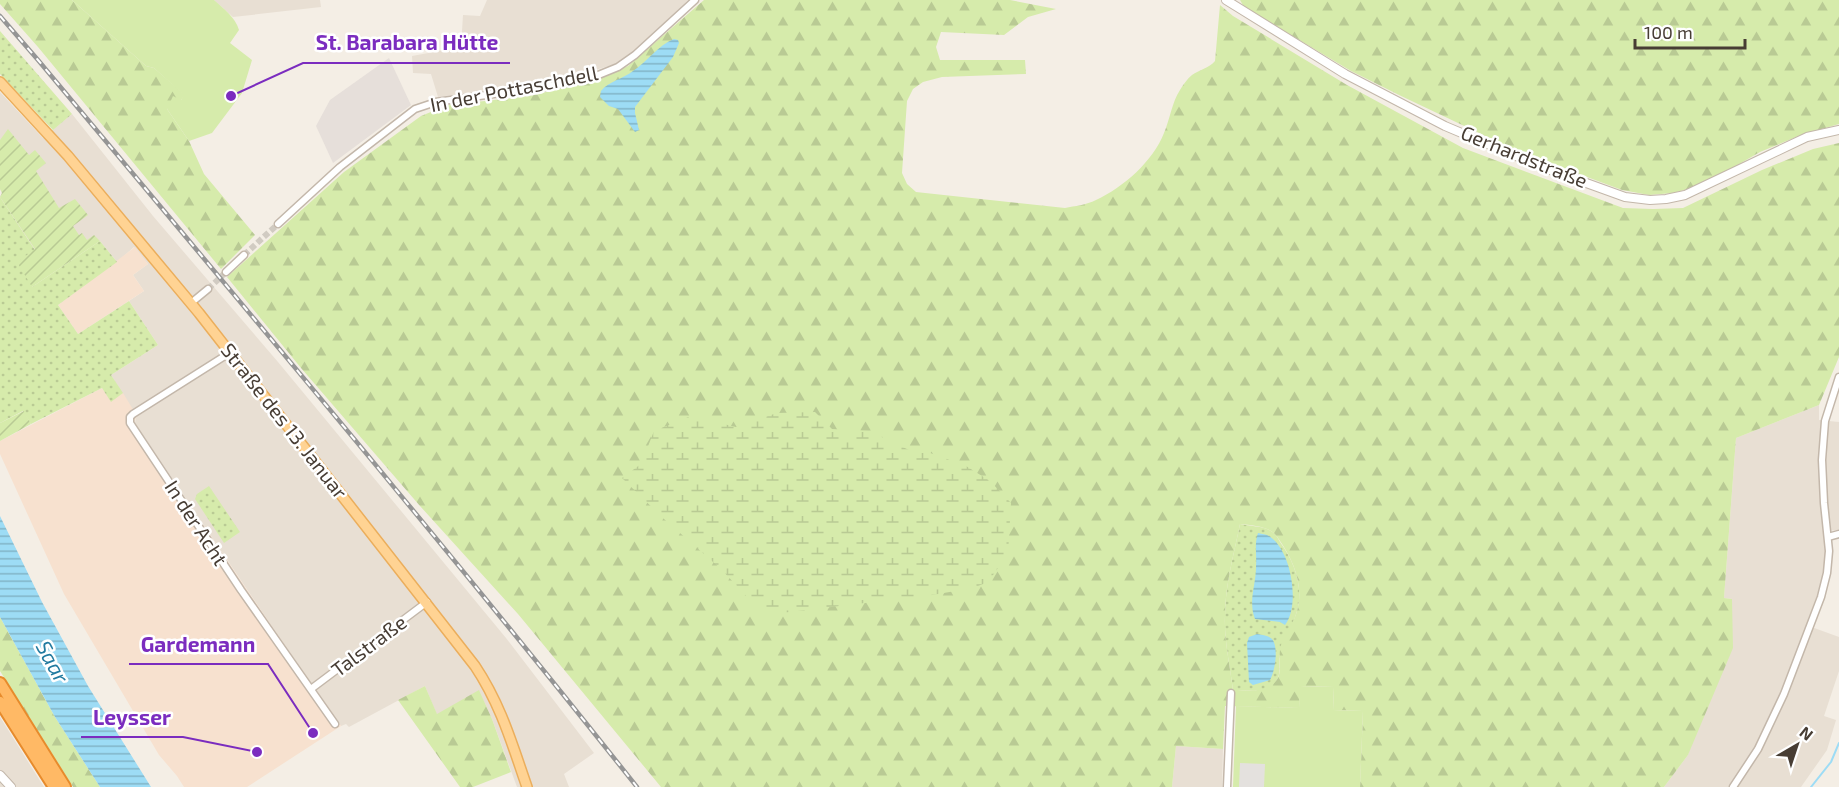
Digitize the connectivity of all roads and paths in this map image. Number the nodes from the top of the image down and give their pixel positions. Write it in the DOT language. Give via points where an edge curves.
graph roads {
  1 [pos="696,0"];
  2 [pos="1226,0"];
  3 [pos="0,82"];
  4 [pos="1839,130"];
  5 [pos="278,224"];
  6 [pos="244,255"];
  7 [pos="226,272"];
  8 [pos="208,289"];
  9 [pos="191,303"];
  10 [pos="231,352"];
  11 [pos="1839,377"];
  12 [pos="1839,534"];
  13 [pos="1828,537"];
  14 [pos="427,602"];
  15 [pos="0,683"];
  16 [pos="311,689"];
  17 [pos="1231,693"];
  18 [pos="0,702"];
  19 [pos="335,724"];
  20 [pos="0,775"];
  21 [pos="11,787"];
  22 [pos="54,787"];
  23 [pos="65,787"];
  24 [pos="527,787"];
  25 [pos="1227,787"];
  26 [pos="1734,787"];
  1 -- 5 [label="street, In der Pottaschdell" via="635,55 591,78 415,108 340,167"];
  2 -- 4 [label="street, Gerhardstraße" via="1345,74 1446,126 1625,197 1650,200 1685,195 1807,137"];
  3 -- 9 [label="main road, Straße des 13. Januar"];
  6 -- 7 [label="street"];
  8 -- 9 [label="street"];
  9 -- 10 [label="main road, Straße des 13. Januar"];
  10 -- 14 [label="main road, Straße des 13. Januar"];
  10 -- 16 [label="street, In der Acht" via="133,414 130,423"];
  11 -- 13 [label="street" via="1826,420 1822,460"];
  12 -- 13 [label="street"];
  13 -- 26 [label="street" via="1827,573 1812,620 1770,724"];
  14 -- 16 [label="street, Talstraße"];
  14 -- 24 [label="main road, Straße des 13. Januar" via="490,688"];
  15 -- 23 [label="highway"];
  16 -- 19 [label="street, In der Acht"];
  17 -- 25 [label="street"];
  18 -- 22 [label="highway"];
  20 -- 21 [label="street"];
}
